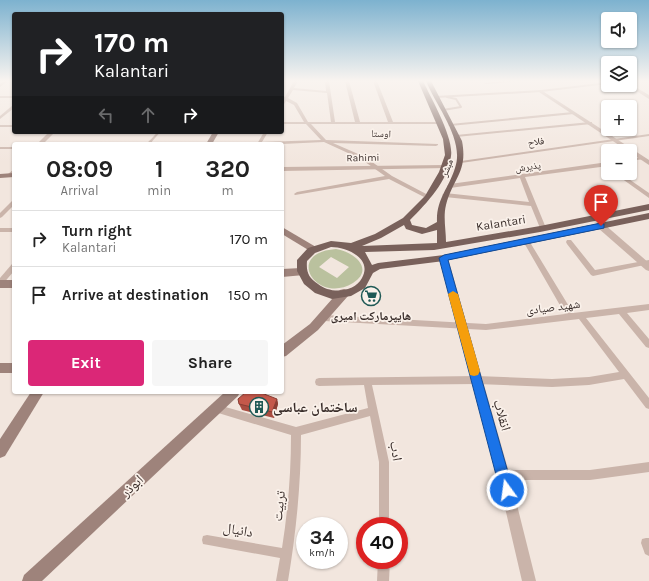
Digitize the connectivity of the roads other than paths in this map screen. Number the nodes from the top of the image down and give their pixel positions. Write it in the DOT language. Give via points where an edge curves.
graph roads {
  1 [pos="12,108"];
  2 [pos="298,108"];
  3 [pos="331,108"];
  4 [pos="354,108"];
  5 [pos="385,108"];
  6 [pos="432,108"];
  7 [pos="454,108"];
  8 [pos="566,108"];
  9 [pos="443,110"];
  10 [pos="0,112"];
  11 [pos="7,112"];
  12 [pos="573,113"];
  13 [pos="0,118"];
  14 [pos="284,123"];
  15 [pos="307,123"];
  16 [pos="333,123"];
  17 [pos="358,123"];
  18 [pos="391,123"];
  19 [pos="439,123"];
  20 [pos="590,123"];
  21 [pos="450,125"];
  22 [pos="0,126"];
  23 [pos="12,126"];
  24 [pos="50,134"];
  25 [pos="157,134"];
  26 [pos="649,135"];
  27 [pos="456,136"];
  28 [pos="613,139"];
  29 [pos="325,141"];
  30 [pos="42,142"];
  31 [pos="150,142"];
  32 [pos="284,143"];
  33 [pos="436,145"];
  34 [pos="0,148"];
  35 [pos="12,148"];
  36 [pos="642,158"];
  37 [pos="637,159"];
  38 [pos="461,162"];
  39 [pos="649,163"];
  40 [pos="601,166"];
  41 [pos="445,167"];
  42 [pos="376,168"];
  43 [pos="284,170"];
  44 [pos="12,174"];
  45 [pos="0,176"];
  46 [pos="522,176"];
  47 [pos="390,177"];
  48 [pos="627,180"];
  49 [pos="450,186"];
  50 [pos="297,194"];
  51 [pos="445,195"];
  52 [pos="649,196"];
  53 [pos="428,197"];
  54 [pos="12,204"];
  55 [pos="533,204"];
  56 [pos="649,214"];
  57 [pos="0,216"];
  58 [pos="406,220"];
  59 [pos="441,223"];
  60 [pos="601,226"];
  61 [pos="543,228"];
  62 [pos="0,230"];
  63 [pos="12,230"];
  64 [pos="284,231"];
  65 [pos="526,241"];
  66 [pos="569,242"];
  67 [pos="442,245"];
  68 [pos="352,248"];
  69 [pos="313,249"];
  70 [pos="444,258"];
  71 [pos="647,264"];
  72 [pos="12,269"];
  73 [pos="369,271"];
  74 [pos="301,272"];
  75 [pos="284,273"];
  76 [pos="0,284"];
  77 [pos="12,284"];
  78 [pos="344,293"];
  79 [pos="649,307"];
  80 [pos="621,311"];
  81 [pos="580,316"];
  82 [pos="571,317"];
  83 [pos="324,318"];
  84 [pos="461,324"];
  85 [pos="649,345"];
  86 [pos="284,349"];
  87 [pos="0,368"];
  88 [pos="12,368"];
  89 [pos="626,374"];
  90 [pos="477,380"];
  91 [pos="367,381"];
  92 [pos="319,382"];
  93 [pos="37,394"];
  94 [pos="232,394"];
  95 [pos="649,405"];
  96 [pos="215,408"];
  97 [pos="373,412"];
  98 [pos="296,432"];
  99 [pos="0,451"];
  100 [pos="649,467"];
  101 [pos="503,475"];
  102 [pos="384,517"];
  103 [pos="207,540"];
  104 [pos="287,554"];
  105 [pos="384,569"];
  106 [pos="36,580"];
  107 [pos="282,581"];
  108 [pos="384,581"];
  109 [pos="529,581"];
  1 -- 11 [label="street"];
  2 -- 15 [label="street"];
  3 -- 16 [label="street"];
  4 -- 17 [label="street"];
  5 -- 18 [label="street"];
  6 -- 19 [label="main road"];
  7 -- 9 [label="lane"];
  8 -- 12 [label="street"];
  9 -- 21 [label="main road, مبشر"];
  10 -- 11 [label="street"];
  11 -- 13 [label="street"];
  12 -- 20 [label="street"];
  12 -- 21 [label="street"];
  14 -- 15 [label="street"];
  15 -- 16 [label="street"];
  15 -- 29 [label="street"];
  16 -- 17 [label="street"];
  17 -- 18 [label="street"];
  18 -- 19 [label="street"];
  19 -- 41 [label="main road" via="448,146"];
  20 -- 27 [label="street"];
  20 -- 28 [label="street"];
  21 -- 27 [label="main road, مبشر"];
  22 -- 23 [label="street"];
  24 -- 30 [label="street"];
  25 -- 31 [label="lane"];
  26 -- 28 [label="street, فلاح"];
  27 -- 38 [label="main road, مبشر" via="462,152"];
  28 -- 36 [label="street"];
  28 -- 38 [label="street, فلاح"];
  29 -- 32 [label="street, اوستا"];
  29 -- 33 [label="street, اوستا"];
  29 -- 42 [label="street" via="363,158"];
  34 -- 35 [label="street"];
  36 -- 37 [label="street"];
  36 -- 39 [label="street"];
  38 -- 49 [label="main road, مبشر"];
  40 -- 46 [label="street, پذیرش"];
  41 -- 42 [label="street, Rahimi"];
  41 -- 53 [label="main road"];
  42 -- 43 [label="street, Rahimi"];
  42 -- 47 [label="street"];
  44 -- 45 [label="main road"];
  46 -- 49 [label="street, پذیرش"];
  46 -- 55 [label="street"];
  47 -- 50 [label="street"];
  47 -- 53 [label="street"];
  48 -- 52 [label="street"];
  49 -- 51 [label="main road, مبشر"];
  51 -- 55 [label="street"];
  51 -- 59 [label="main road, مبشر" via="441,207"];
  53 -- 58 [label="main road"];
  54 -- 57 [label="street"];
  55 -- 61 [label="street"];
  56 -- 60 [label="main road, Kalantari"];
  56 -- 61 [label="main road, Kalantari"];
  58 -- 59 [label="main road" via="409,227 423,232 436,228"];
  58 -- 68 [label="main road"];
  59 -- 67 [label="main road, مبشر"];
  60 -- 65 [label="main road, Kalantari"];
  60 -- 71 [label="street"];
  61 -- 67 [label="main road, Kalantari"];
  62 -- 63 [label="street"];
  64 -- 69 [label="main road"];
  65 -- 70 [label="main road, Kalantari"];
  65 -- 82 [label="street"];
  66 -- 71 [label="street" via="593,273"];
  67 -- 68 [label="main road, Kalantari" via="401,249"];
  68 -- 69 [label="main road" via="331,244"];
  68 -- 73 [label="main road" via="366,258"];
  69 -- 74 [label="main road" via="306,256"];
  70 -- 73 [label="main road, Kalantari" via="378,266"];
  70 -- 84 [label="street, انقلاب"];
  72 -- 76 [label="street"];
  73 -- 78 [label="main road" via="361,285"];
  74 -- 75 [label="main road"];
  74 -- 78 [label="main road" via="311,287 321,292"];
  76 -- 77 [label="main road"];
  78 -- 83 [label="main road"];
  79 -- 80 [label="street, شهید صیادی"];
  80 -- 81 [label="street, شهید صیادی"];
  80 -- 85 [label="street"];
  81 -- 82 [label="street, شهید صیادی"];
  81 -- 89 [label="street"];
  82 -- 84 [label="street, شهید صیادی" via="486,327"];
  83 -- 84 [label="street, شهید صیادی"];
  83 -- 86 [label="main road"];
  84 -- 90 [label="street, انقلاب"];
  87 -- 88 [label="main road"];
  89 -- 90 [label="street" via="589,381 552,383"];
  89 -- 95 [label="street"];
  90 -- 91 [label="street"];
  90 -- 101 [label="street, انقلاب"];
  91 -- 92 [label="street"];
  91 -- 97 [label="street, ادب"];
  93 -- 99 [label="main road"];
  94 -- 96 [label="main road, ابوذر"];
  96 -- 98 [label="street"];
  96 -- 106 [label="main road, ابوذر"];
  97 -- 98 [label="street"];
  97 -- 102 [label="street, ادب" via="384,462"];
  98 -- 104 [label="street, تربیت" via="297,468"];
  100 -- 101 [label="street" via="590,475"];
  101 -- 109 [label="street, انقلاب"];
  103 -- 104 [label="street, دانیال"];
  104 -- 107 [label="street, تربیت"];
  105 -- 108 [label="street"];
}
